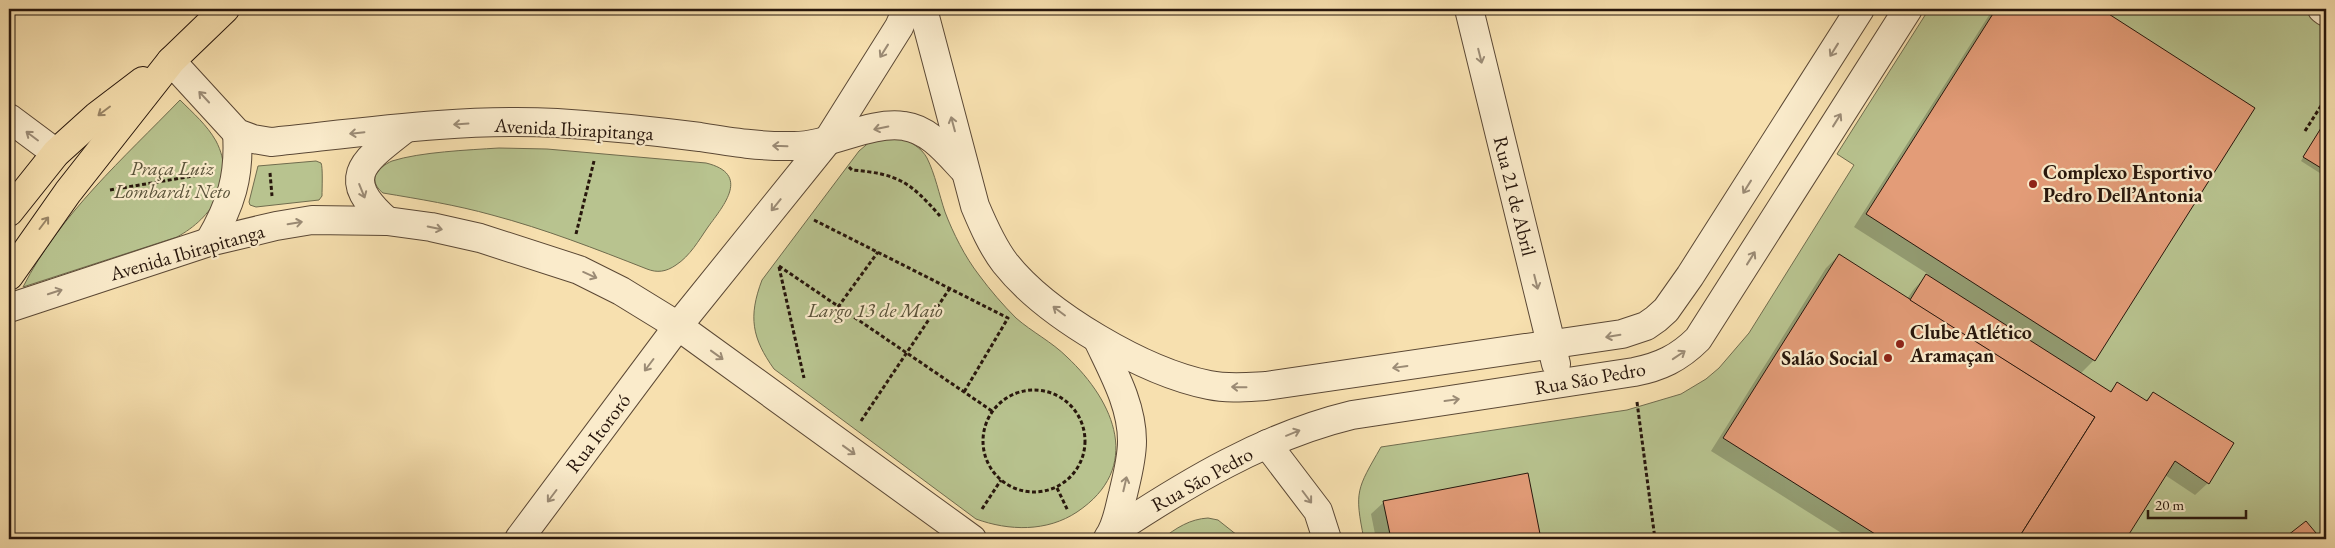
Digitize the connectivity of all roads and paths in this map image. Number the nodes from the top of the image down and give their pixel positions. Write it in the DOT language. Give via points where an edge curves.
graph roads {
  1 [pos="226,9"];
  2 [pos="907,9"];
  3 [pos="923,9"];
  4 [pos="1469,9"];
  5 [pos="1860,9"];
  6 [pos="1908,9"];
  7 [pos="2322,9"];
  8 [pos="2326,12"];
  9 [pos="171,62"];
  10 [pos="2326,98"];
  11 [pos="9,118"];
  12 [pos="406,128"];
  13 [pos="2305,132"];
  14 [pos="238,133"];
  15 [pos="828,140"];
  16 [pos="271,142"];
  17 [pos="56,153"];
  18 [pos="594,161"];
  19 [pos="966,171"];
  20 [pos="236,176"];
  21 [pos="270,177"];
  22 [pos="102,192"];
  23 [pos="9,212"];
  24 [pos="940,216"];
  25 [pos="814,220"];
  26 [pos="387,221"];
  27 [pos="276,226"];
  28 [pos="576,234"];
  29 [pos="209,242"];
  30 [pos="878,252"];
  31 [pos="9,276"];
  32 [pos="950,288"];
  33 [pos="838,307"];
  34 [pos="9,308"];
  35 [pos="678,326"];
  36 [pos="1098,340"];
  37 [pos="1551,346"];
  38 [pos="906,353"];
  39 [pos="1634,372"];
  40 [pos="1561,384"];
  41 [pos="806,385"];
  42 [pos="964,392"];
  43 [pos="992,411"];
  44 [pos="858,424"];
  45 [pos="1267,444"];
  46 [pos="1001,480"];
  47 [pos="1057,488"];
  48 [pos="1068,511"];
  49 [pos="979,514"];
  50 [pos="1110,535"];
  51 [pos="519,539"];
  52 [pos="972,539"];
  53 [pos="1327,539"];
  54 [pos="1655,539"];
  1 -- 9 [label="main road"];
  2 -- 15 [label="street, one-way"];
  19 -- 3 [label="street, one-way"];
  4 -- 37 [label="street, Rua 21 de Abril, one-way"];
  5 -- 37 [label="street, Rua São Pedro, one-way" via="1666,310 1636,330"];
  39 -- 6 [label="street, Rua São Pedro, one-way" via="1676,358 1698,339"];
  7 -- 8 [label="street"];
  14 -- 9 [label="street, Avenida Ibirapitanga, one-way"];
  9 -- 17 [label="main road, one-way" via="97,116"];
  31 -- 9 [label="main road, one-way" via="68,192"];
  10 -- 13 [label="path"];
  17 -- 11 [label="street, one-way"];
  15 -- 12 [label="street, Avenida Ibirapitanga, one-way" via="796,146 750,145 558,123"];
  12 -- 16 [label="street, Avenida Ibirapitanga, one-way"];
  12 -- 26 [label="street, one-way" via="365,164 358,179 361,193"];
  14 -- 16 [label="street, Avenida Ibirapitanga"];
  14 -- 20 [label="street"];
  19 -- 15 [label="street, Avenida Ibirapitanga, one-way" via="930,137 905,126 885,126"];
  15 -- 24 [label="path" via="852,170 901,180 917,190"];
  15 -- 35 [label="street, one-way"];
  16 -- 21 [label="path"];
  17 -- 23 [label="main road"];
  18 -- 28 [label="path"];
  36 -- 19 [label="street, one-way" via="1032,290 1005,263 986,232"];
  20 -- 21 [label="path"];
  20 -- 22 [label="path" via="212,173"];
  20 -- 29 [label="street" via="233,195"];
  21 -- 27 [label="path"];
  25 -- 30 [label="path"];
  27 -- 26 [label="street, Avenida Ibirapitanga, one-way" via="312,220"];
  26 -- 35 [label="street, Avenida Ibirapitanga, one-way" via="480,238 578,270 621,291"];
  27 -- 29 [label="street, Avenida Ibirapitanga"];
  34 -- 29 [label="street, Avenida Ibirapitanga, one-way"];
  30 -- 32 [label="path"];
  30 -- 33 [label="path"];
  32 -- 38 [label="path"];
  32 -- 42 [label="path" via="1008,318"];
  33 -- 38 [label="path"];
  33 -- 41 [label="path" via="779,266"];
  35 -- 51 [label="street, Rua Itororó, one-way"];
  35 -- 52 [label="street, one-way"];
  37 -- 36 [label="street, Rua São Pedro, one-way" via="1240,388 1184,378 1143,363"];
  50 -- 36 [label="street, one-way" via="1130,465 1132,441 1129,413"];
  37 -- 40 [label="street, Rua 21 de Abril"];
  38 -- 42 [label="path"];
  38 -- 44 [label="path"];
  39 -- 40 [label="street, Rua São Pedro"];
  39 -- 54 [label="path"];
  45 -- 40 [label="street, Rua São Pedro, one-way" via="1352,415"];
  42 -- 43 [label="path"];
  43 -- 46 [label="path" via="985,424 984,455"];
  43 -- 47 [label="path" via="1014,393 1043,390 1062,398 1078,414 1084,426 1084,455 1069,480"];
  45 -- 50 [label="street, Rua São Pedro" via="1203,475"];
  45 -- 53 [label="street, one-way" via="1318,511"];
  46 -- 47 [label="path" via="1014,489 1028,492"];
  46 -- 49 [label="path"];
  47 -- 48 [label="path"];
}
